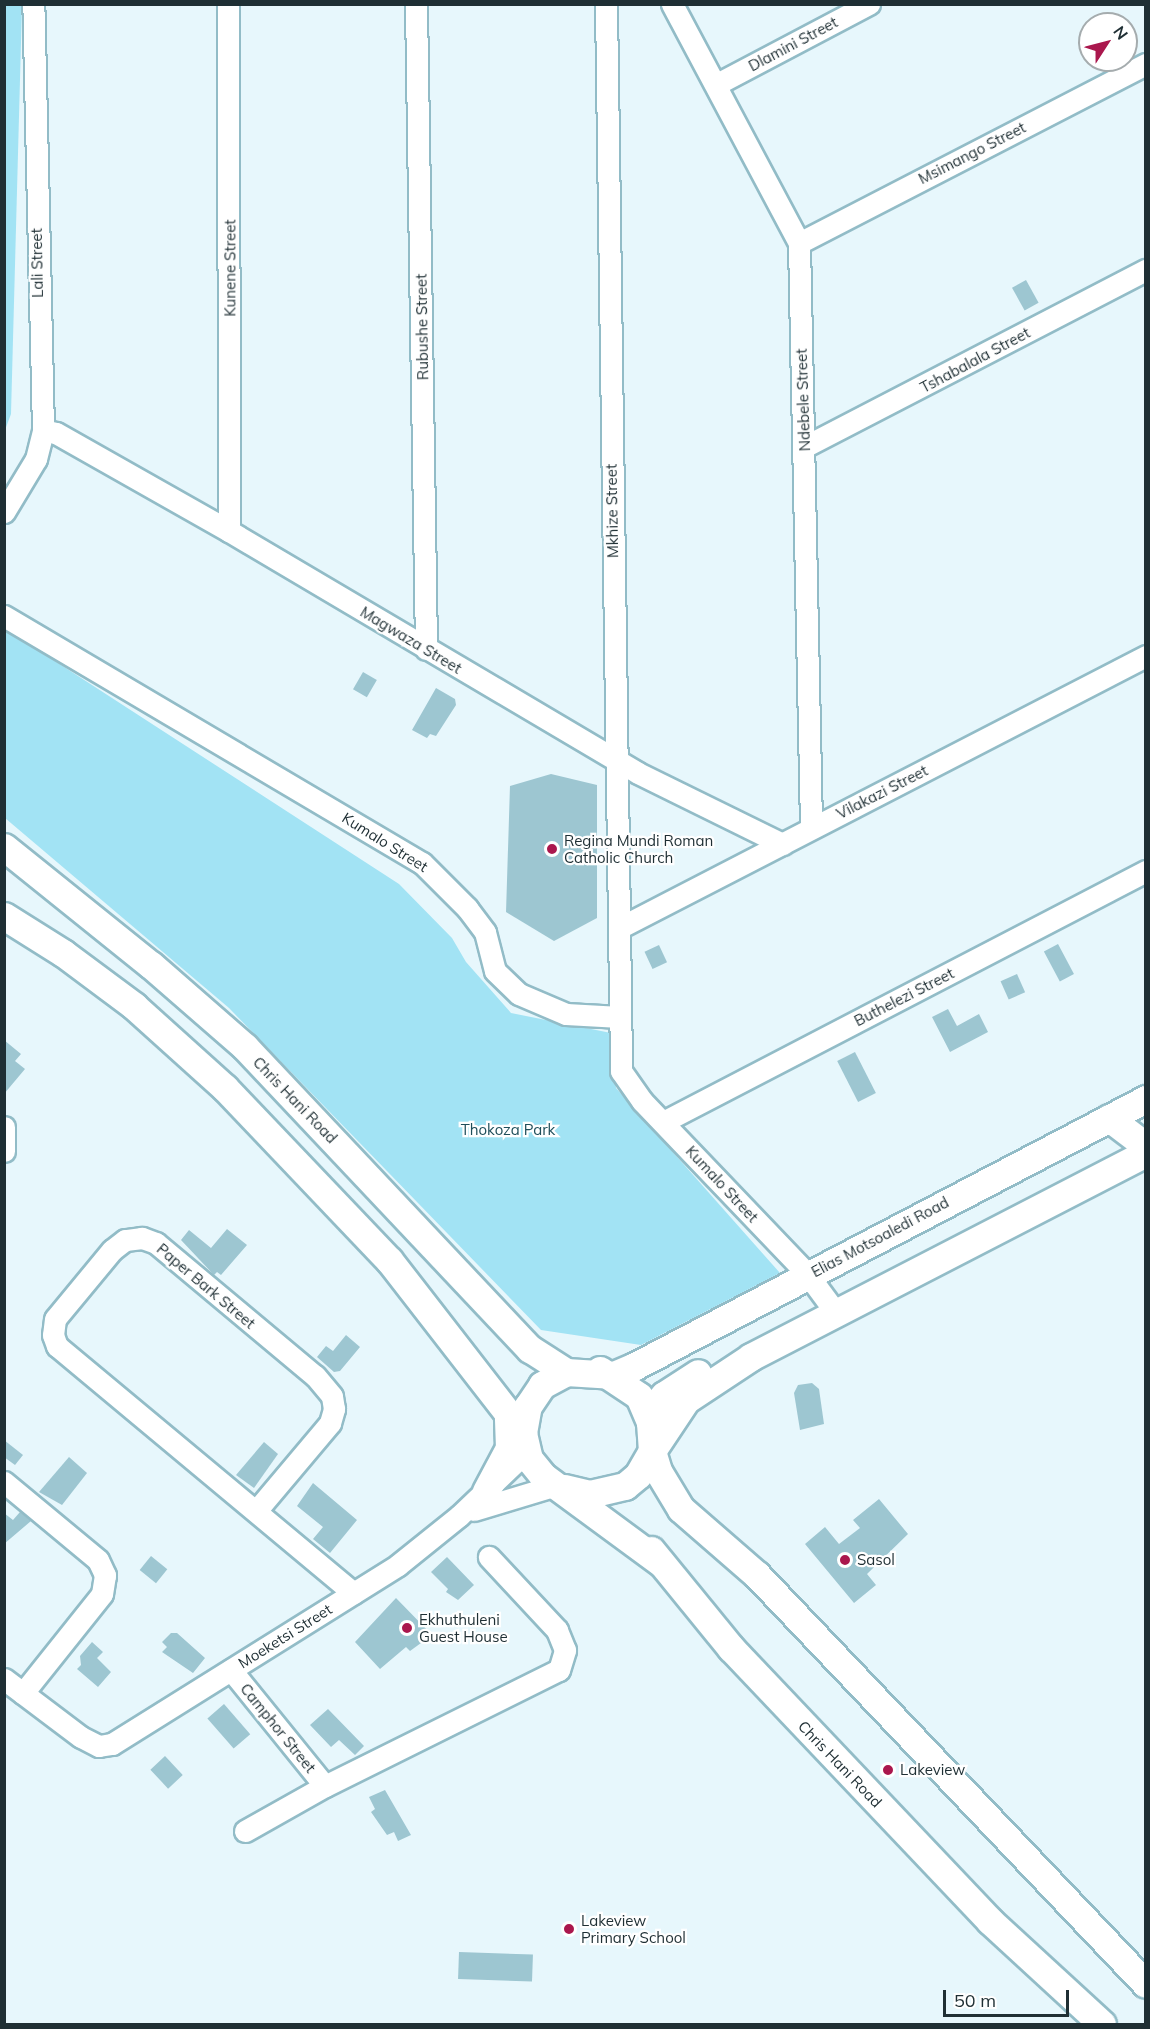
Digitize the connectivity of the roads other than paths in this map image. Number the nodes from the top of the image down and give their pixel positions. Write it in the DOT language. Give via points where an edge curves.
graph roads {
  1 [pos="33,4"];
  2 [pos="228,4"];
  3 [pos="416,4"];
  4 [pos="606,4"];
  5 [pos="672,4"];
  6 [pos="869,4"];
  7 [pos="1146,64"];
  8 [pos="717,84"];
  9 [pos="799,243"];
  10 [pos="1146,270"];
  11 [pos="43,430"];
  12 [pos="804,447"];
  13 [pos="4,512"];
  14 [pos="229,531"];
  15 [pos="4,616"];
  16 [pos="426,649"];
  17 [pos="1146,656"];
  18 [pos="617,760"];
  19 [pos="811,828"];
  20 [pos="782,844"];
  21 [pos="4,847"];
  22 [pos="1146,871"];
  23 [pos="4,916"];
  24 [pos="619,928"];
  25 [pos="620,1017"];
  26 [pos="1146,1099"];
  27 [pos="1109,1118"];
  28 [pos="663,1122"];
  29 [pos="4,1127"];
  30 [pos="1146,1146"];
  31 [pos="4,1151"];
  32 [pos="1146,1153"];
  33 [pos="808,1275"];
  34 [pos="836,1313"];
  35 [pos="504,1322"];
  36 [pos="750,1357"];
  37 [pos="566,1372"];
  38 [pos="614,1375"];
  39 [pos="506,1411"];
  40 [pos="650,1422"];
  41 [pos="524,1442"];
  42 [pos="652,1451"];
  43 [pos="4,1482"];
  44 [pos="557,1485"];
  45 [pos="486,1491"];
  46 [pos="590,1494"];
  47 [pos="256,1511"];
  48 [pos="459,1516"];
  49 [pos="489,1557"];
  50 [pos="661,1563"];
  51 [pos="353,1593"];
  52 [pos="231,1670"];
  53 [pos="4,1679"];
  54 [pos="23,1693"];
  55 [pos="325,1786"];
  56 [pos="245,1831"];
  57 [pos="1146,1984"];
  58 [pos="1102,2025"];
  1 -- 11 [label="street, Lali Street"];
  2 -- 14 [label="street, Kunene Street"];
  3 -- 16 [label="street, Rubushe Street"];
  4 -- 18 [label="street, Mkhize Street"];
  5 -- 8 [label="street, Ndebele Street"];
  6 -- 8 [label="street, Dlamini Street"];
  7 -- 9 [label="street, Msimango Street"];
  8 -- 9 [label="street, Ndebele Street"];
  9 -- 12 [label="street, Ndebele Street"];
  10 -- 12 [label="street, Tshabalala Street"];
  11 -- 13 [label="street, Lali Street" via="36,459"];
  11 -- 14 [label="street, Magwaza Street" via="56,433"];
  12 -- 19 [label="street, Ndebele Street"];
  14 -- 16 [label="street, Magwaza Street"];
  15 -- 25 [label="street, Kumalo Street" via="422,863 485,932 495,971 519,994 566,1014"];
  16 -- 18 [label="street, Magwaza Street"];
  17 -- 19 [label="street, Vilakazi Street"];
  18 -- 20 [label="street, Magwaza Street"];
  18 -- 24 [label="street, Mkhize Street"];
  19 -- 20 [label="street, Vilakazi Street"];
  20 -- 24 [label="street, Vilakazi Street"];
  21 -- 35 [label="main road, Chris Hani Road" via="151,965 244,1047"];
  22 -- 28 [label="street, Buthelezi Street"];
  23 -- 39 [label="main road" via="63,953 134,1006 225,1088 389,1260"];
  24 -- 25 [label="street, Mkhize Street"];
  25 -- 28 [label="street, Kumalo Street" via="621,1071 633,1091"];
  26 -- 27 [label="main road, Elias Motsoaledi Road"];
  27 -- 30 [label="main road"];
  27 -- 33 [label="main road, Elias Motsoaledi Road"];
  28 -- 33 [label="street, Kumalo Street"];
  29 -- 31 [label="street"];
  32 -- 34 [label="main road"];
  33 -- 34 [label="street, Kumalo Street"];
  33 -- 38 [label="main road, Elias Motsoaledi Road"];
  34 -- 36 [label="main road"];
  35 -- 37 [label="main road, Chris Hani Road" via="530,1349"];
  35 -- 38 [label="main road" via="543,1346"];
  36 -- 40 [label="main road" via="688,1377 655,1405"];
  36 -- 42 [label="main road" via="686,1400"];
  37 -- 38 [label="main road"];
  37 -- 41 [label="main road" via="532,1395"];
  38 -- 40 [label="main road" via="639,1396"];
  39 -- 41 [label="main road"];
  39 -- 45 [label="main road" via="509,1448"];
  40 -- 42 [label="main road"];
  41 -- 44 [label="main road" via="534,1467"];
  41 -- 45 [label="street, Moeketsi Street"];
  42 -- 46 [label="main road" via="632,1481 614,1491"];
  42 -- 57 [label="main road" via="658,1471 681,1509 757,1575"];
  43 -- 54 [label="street" via="98,1560 106,1578 102,1594"];
  44 -- 46 [label="main road"];
  44 -- 48 [label="street, Moeketsi Street" via="490,1502"];
  44 -- 50 [label="main road"];
  45 -- 48 [label="street, Moeketsi Street"];
  46 -- 50 [label="main road, Chris Hani Road" via="626,1524"];
  47 -- 47 [label="street, Paper Bark Street" via="55,1342 55,1318 125,1240 142,1238 156,1243 330,1392 334,1409 330,1423"];
  47 -- 51 [label="street, Paper Bark Street"];
  48 -- 51 [label="street, Moeketsi Street" via="398,1565"];
  49 -- 55 [label="street" via="557,1630 564,1641 564,1662 553,1674"];
  50 -- 58 [label="main road, Chris Hani Road" via="731,1648 990,1921"];
  51 -- 52 [label="street, Moeketsi Street"];
  52 -- 54 [label="street, Moeketsi Street" via="120,1741 105,1746 81,1737"];
  52 -- 55 [label="street, Camphor Street"];
  53 -- 54 [label="street"];
  55 -- 56 [label="street"];
}
